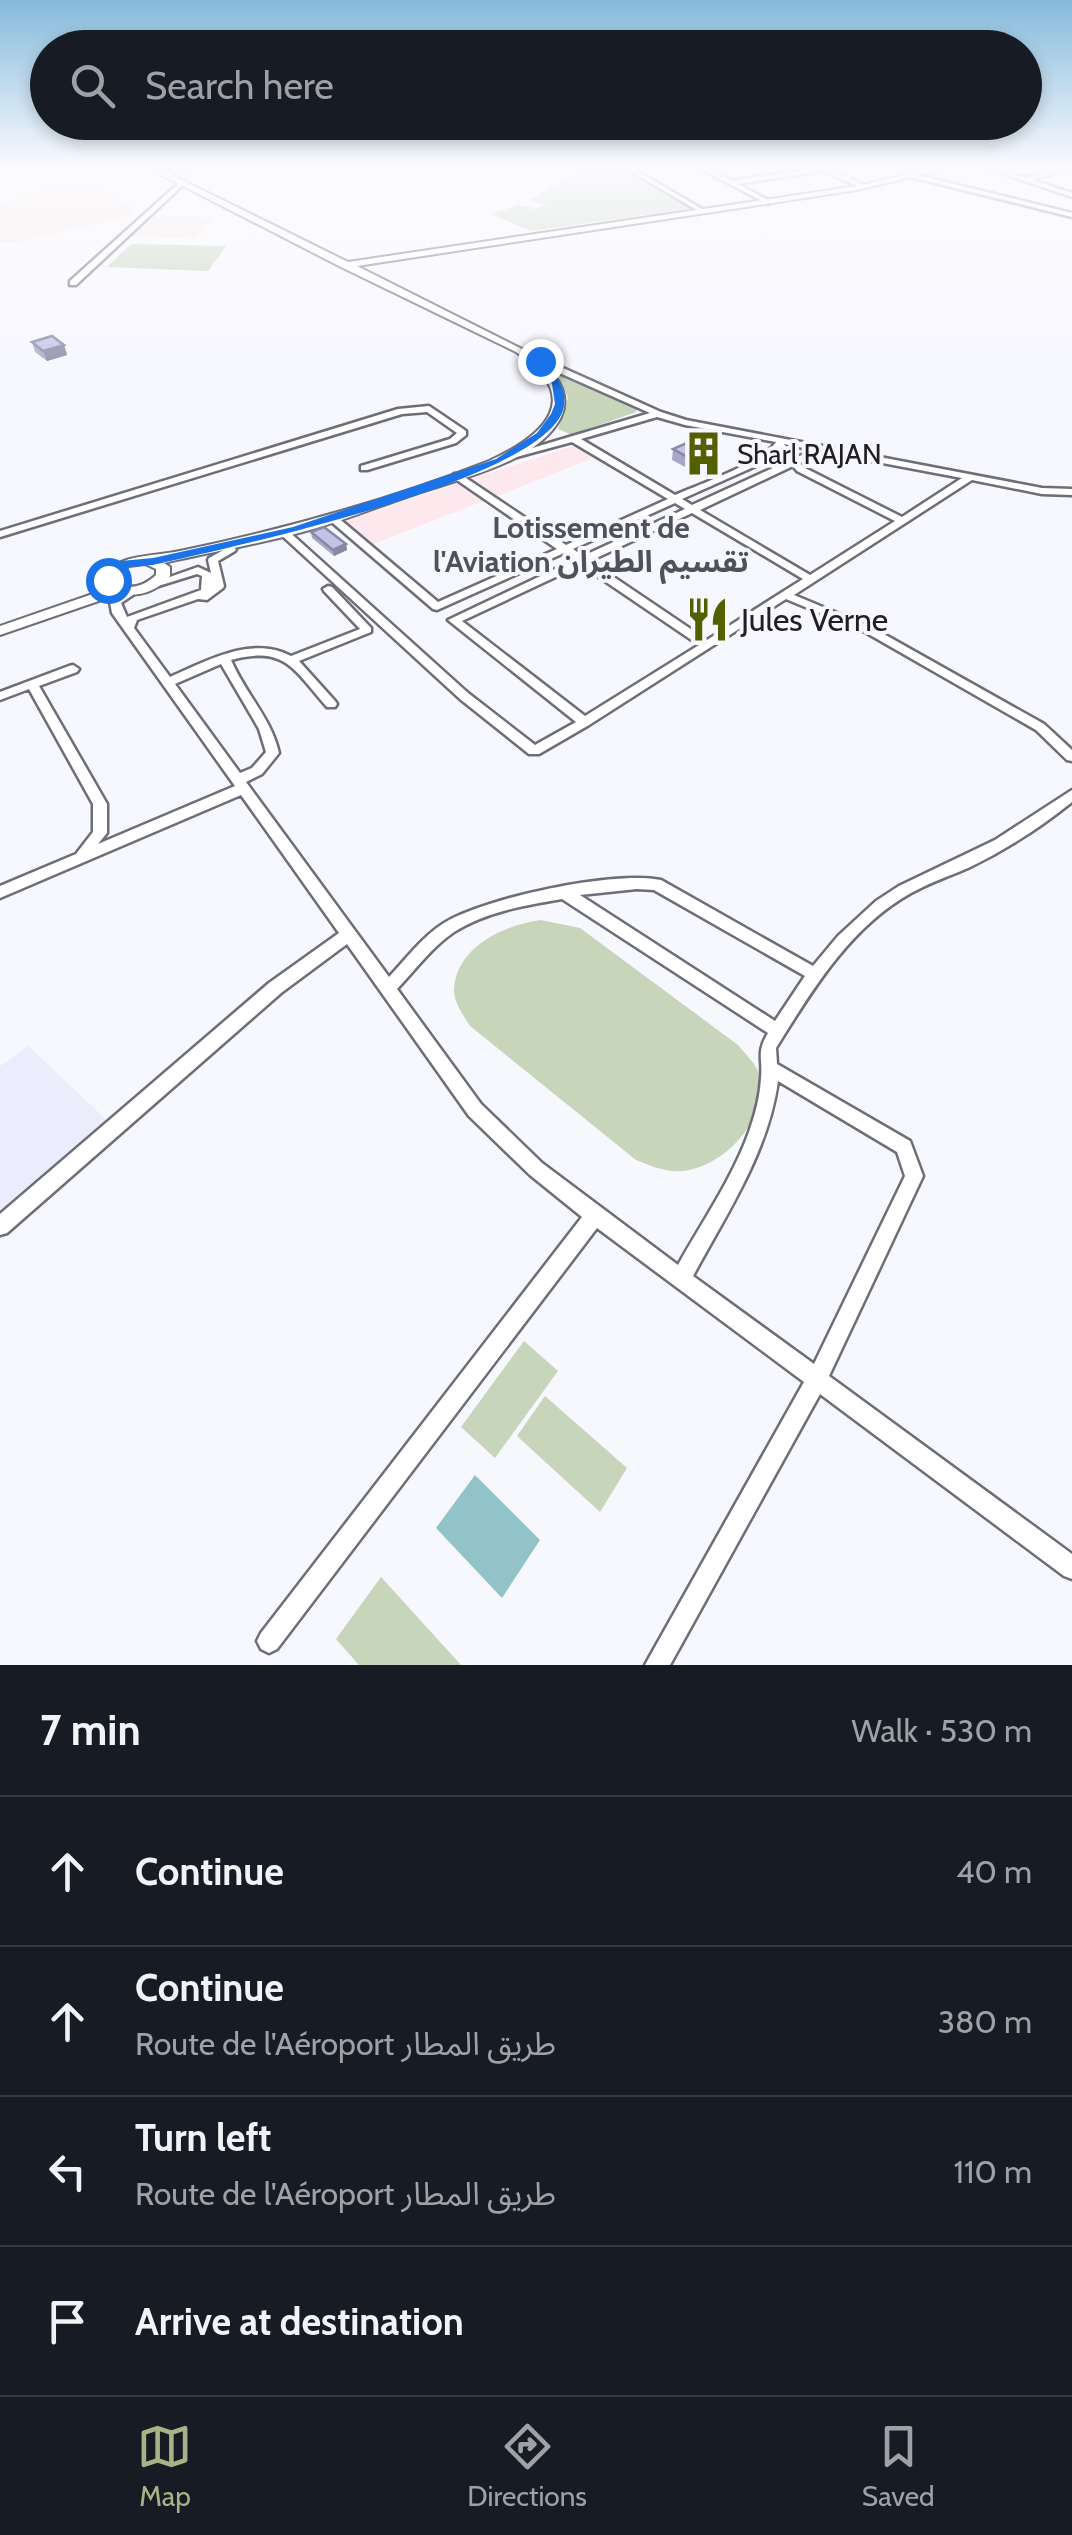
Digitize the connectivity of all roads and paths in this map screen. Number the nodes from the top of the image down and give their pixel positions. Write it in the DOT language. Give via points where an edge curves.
graph roads {
  1 [pos="114,246"];
  2 [pos="304,246"];
  3 [pos="463,246"];
  4 [pos="340,264"];
  5 [pos="73,283"];
  6 [pos="540,361"];
  7 [pos="658,414"];
  8 [pos="572,438"];
  9 [pos="781,444"];
  10 [pos="824,448"];
  11 [pos="500,461"];
  12 [pos="792,463"];
  13 [pos="364,468"];
  14 [pos="457,476"];
  15 [pos="972,477"];
  16 [pos="1072,492"];
  17 [pos="676,500"];
  18 [pos="692,510"];
  19 [pos="332,518"];
  20 [pos="902,521"];
  21 [pos="288,532"];
  22 [pos="0,534"];
  23 [pos="230,550"];
  24 [pos="562,550"];
  25 [pos="579,562"];
  26 [pos="158,572"];
  27 [pos="109,576"];
  28 [pos="811,580"];
  29 [pos="328,588"];
  30 [pos="122,594"];
  31 [pos="785,595"];
  32 [pos="438,607"];
  33 [pos="454,620"];
  34 [pos="22,623"];
  35 [pos="129,627"];
  36 [pos="0,631"];
  37 [pos="707,645"];
  38 [pos="226,660"];
  39 [pos="290,660"];
  40 [pos="73,669"];
  41 [pos="166,683"];
  42 [pos="32,684"];
  43 [pos="0,696"];
  44 [pos="330,704"];
  45 [pos="585,722"];
  46 [pos="1072,757"];
  47 [pos="240,784"];
  48 [pos="1072,795"];
  49 [pos="80,858"];
  50 [pos="0,892"];
  51 [pos="566,894"];
  52 [pos="348,935"];
  53 [pos="814,974"];
  54 [pos="388,988"];
  55 [pos="778,1031"];
  56 [pos="772,1069"];
  57 [pos="595,1215"];
  58 [pos="0,1226"];
  59 [pos="682,1276"];
  60 [pos="816,1382"];
  61 [pos="1072,1568"];
  62 [pos="269,1640"];
  63 [pos="657,1665"];
  1 -- 5 [label="street"];
  2 -- 4 [label="main road"];
  3 -- 4 [label="main road"];
  4 -- 6 [label="main road"];
  6 -- 7 [label="street"];
  6 -- 11 [label="main road" via="557,384 560,404 541,436"];
  7 -- 8 [label="street"];
  7 -- 9 [label="street"];
  8 -- 11 [label="street"];
  8 -- 17 [label="street"];
  9 -- 10 [label="street"];
  9 -- 12 [label="street"];
  9 -- 17 [label="street"];
  10 -- 12 [label="street"];
  10 -- 15 [label="street"];
  11 -- 14 [label="main road"];
  12 -- 18 [label="street"];
  12 -- 20 [label="street"];
  13 -- 22 [label="street" via="463,433 429,409 401,411"];
  14 -- 19 [label="main road"];
  14 -- 24 [label="street"];
  15 -- 16 [label="street"];
  15 -- 20 [label="street"];
  17 -- 18 [label="street"];
  17 -- 24 [label="street"];
  18 -- 25 [label="street"];
  18 -- 28 [label="street"];
  19 -- 21 [label="main road"];
  19 -- 32 [label="street"];
  20 -- 28 [label="street"];
  21 -- 23 [label="main road"];
  21 -- 26 [label="main road"];
  21 -- 45 [label="street" via="451,684 534,751"];
  23 -- 26 [label="main road"];
  23 -- 35 [label="street" via="212,564 216,590"];
  24 -- 25 [label="street"];
  24 -- 32 [label="street"];
  25 -- 33 [label="street"];
  25 -- 37 [label="street"];
  26 -- 27 [label="main road" via="125,563"];
  26 -- 30 [label="main road"];
  26 -- 35 [label="street" via="198,570 207,576 206,592 132,618"];
  27 -- 30 [label="main road"];
  27 -- 34 [label="main road"];
  28 -- 31 [label="street"];
  29 -- 39 [label="street" via="367,630"];
  30 -- 34 [label="main road"];
  30 -- 35 [label="street" via="118,612"];
  31 -- 37 [label="street"];
  31 -- 46 [label="street" via="868,630 1040,726"];
  32 -- 33 [label="street"];
  33 -- 45 [label="street"];
  34 -- 36 [label="main road"];
  35 -- 41 [label="street"];
  37 -- 45 [label="street"];
  38 -- 39 [label="street" via="260,651"];
  38 -- 41 [label="street"];
  38 -- 47 [label="street" via="232,682 272,741 273,753"];
  39 -- 44 [label="street"];
  40 -- 42 [label="street"];
  41 -- 47 [label="street"];
  42 -- 43 [label="street"];
  42 -- 49 [label="street" via="100,804 100,833"];
  47 -- 49 [label="street"];
  47 -- 52 [label="street"];
  48 -- 53 [label="street" via="974,858 904,890 852,928"];
  49 -- 50 [label="street"];
  51 -- 53 [label="street" via="618,883 656,884"];
  51 -- 54 [label="street" via="464,920"];
  51 -- 55 [label="street"];
  52 -- 54 [label="street"];
  52 -- 58 [label="street" via="275,988"];
  53 -- 55 [label="street"];
  54 -- 57 [label="street" via="475,1110"];
  55 -- 56 [label="street" via="768,1047"];
  56 -- 59 [label="street" via="741,1173"];
  56 -- 60 [label="street" via="904,1146 914,1176"];
  57 -- 59 [label="street"];
  57 -- 62 [label="street"];
  59 -- 60 [label="street"];
  60 -- 61 [label="street"];
  60 -- 63 [label="street"];
}
